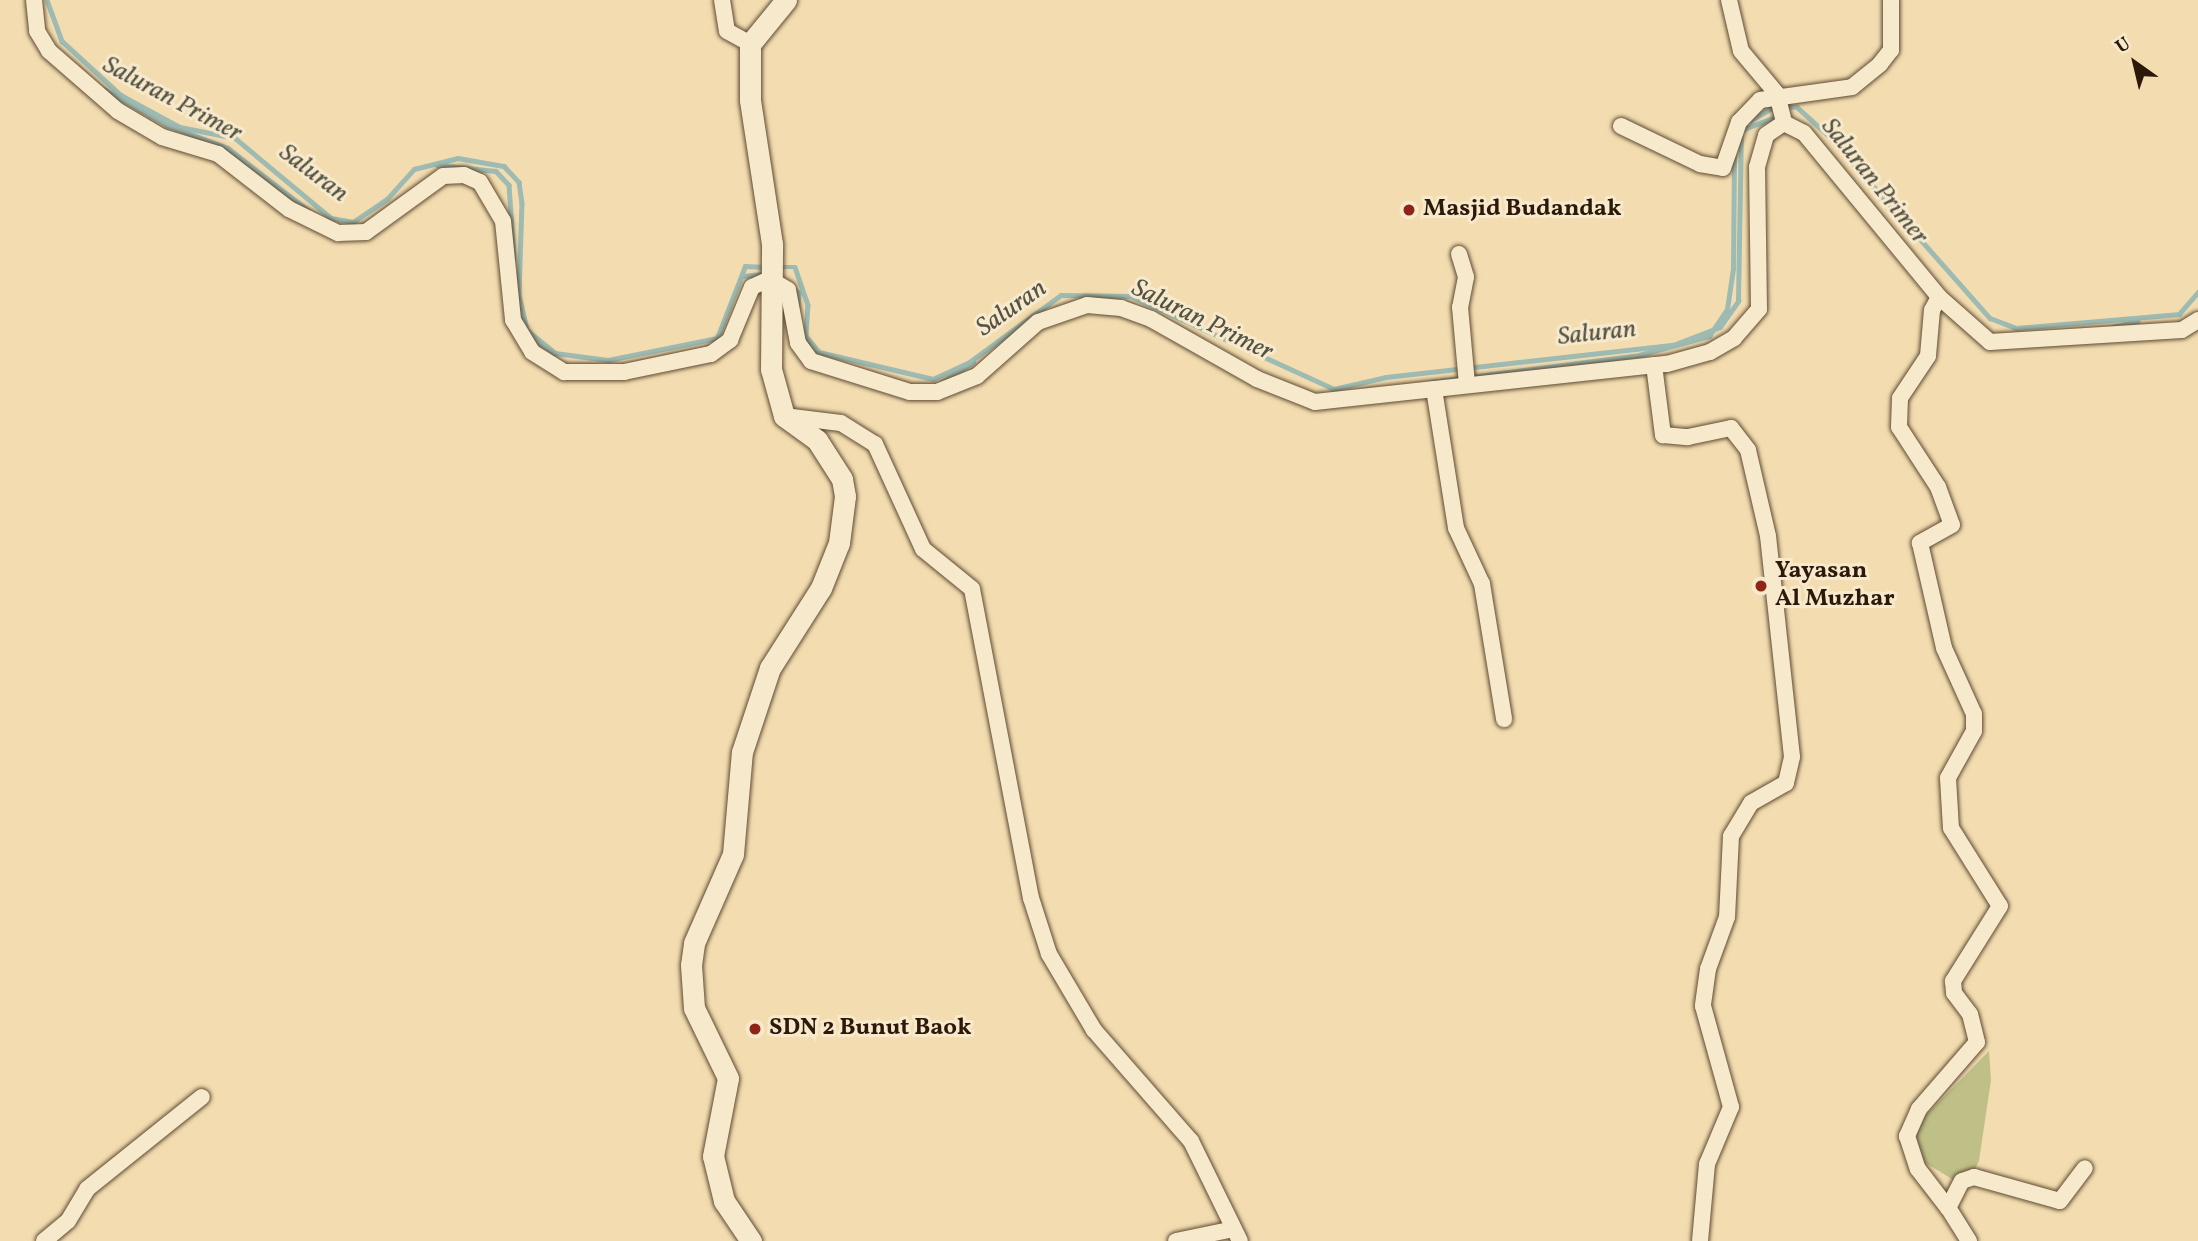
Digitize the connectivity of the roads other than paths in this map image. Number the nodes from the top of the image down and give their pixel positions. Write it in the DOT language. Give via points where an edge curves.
graph roads {
  1 [pos="34,0"];
  2 [pos="722,0"];
  3 [pos="786,0"];
  4 [pos="1728,0"];
  5 [pos="1891,0"];
  6 [pos="750,44"];
  7 [pos="1778,97"];
  8 [pos="1784,121"];
  9 [pos="1621,126"];
  10 [pos="1459,254"];
  11 [pos="770,276"];
  12 [pos="1939,297"];
  13 [pos="2198,320"];
  14 [pos="1654,365"];
  15 [pos="1466,375"];
  16 [pos="1434,389"];
  17 [pos="784,416"];
  18 [pos="1504,719"];
  19 [pos="202,1097"];
  20 [pos="2085,1168"];
  21 [pos="1948,1208"];
  22 [pos="1237,1235"];
  23 [pos="44,1241"];
  24 [pos="751,1241"];
  25 [pos="1175,1241"];
  26 [pos="1700,1241"];
  27 [pos="1969,1241"];
  1 -- 11 [label="street" via="37,31 50,51 118,111 162,137 225,158 289,209 338,233 366,232 443,176 464,175 480,182 503,221 513,320 532,352 564,372 624,372 711,354 730,340 752,287"];
  2 -- 6 [label="street" via="727,30"];
  3 -- 6 [label="street"];
  4 -- 7 [label="street" via="1741,51"];
  5 -- 7 [label="street" via="1891,50 1880,64 1852,87"];
  6 -- 11 [label="street" via="750,100 772,244"];
  7 -- 8 [label="street"];
  7 -- 9 [label="street" via="1745,113 1723,168 1700,164"];
  8 -- 12 [label="street" via="1814,145"];
  8 -- 14 [label="street" via="1766,135 1757,167 1759,309 1748,329 1710,352"];
  10 -- 15 [label="street" via="1466,277 1460,307"];
  11 -- 16 [label="street" via="788,290 796,335 811,361 910,392 937,392 977,376 1038,322 1069,309 1104,305 1151,319 1256,379 1315,402"];
  11 -- 17 [label="street" via="771,369"];
  12 -- 13 [label="street" via="1990,342 2182,330"];
  12 -- 21 [label="street" via="1932,310 1928,356 1900,398 1899,428 1938,487 1952,524 1920,543 1940,636 1974,714 1974,731 1948,778 1951,828 2000,906 1953,981 1954,993 1970,1014 1977,1042 1919,1109 1907,1136 1918,1169"];
  14 -- 15 [label="street"];
  14 -- 26 [label="street" via="1663,435 1688,438 1731,428 1748,450 1768,536 1792,757 1786,783 1751,803 1731,836 1727,917 1708,969 1703,1006 1731,1107 1707,1164"];
  15 -- 16 [label="street"];
  16 -- 18 [label="street" via="1456,528 1482,584"];
  17 -- 22 [label="street" via="841,423 875,444 923,549 972,589 1031,898 1049,954 1094,1030 1191,1141"];
  17 -- 24 [label="street" via="817,440 842,479 839,543 821,589 770,668 742,752 733,854 694,943 691,965 694,1008 728,1077 713,1156 724,1201"];
  19 -- 23 [label="street" via="87,1189 68,1221"];
  20 -- 21 [label="street" via="2060,1200 1969,1177 1960,1183"];
  21 -- 27 [label="street"];
  22 -- 25 [label="street"];
}
